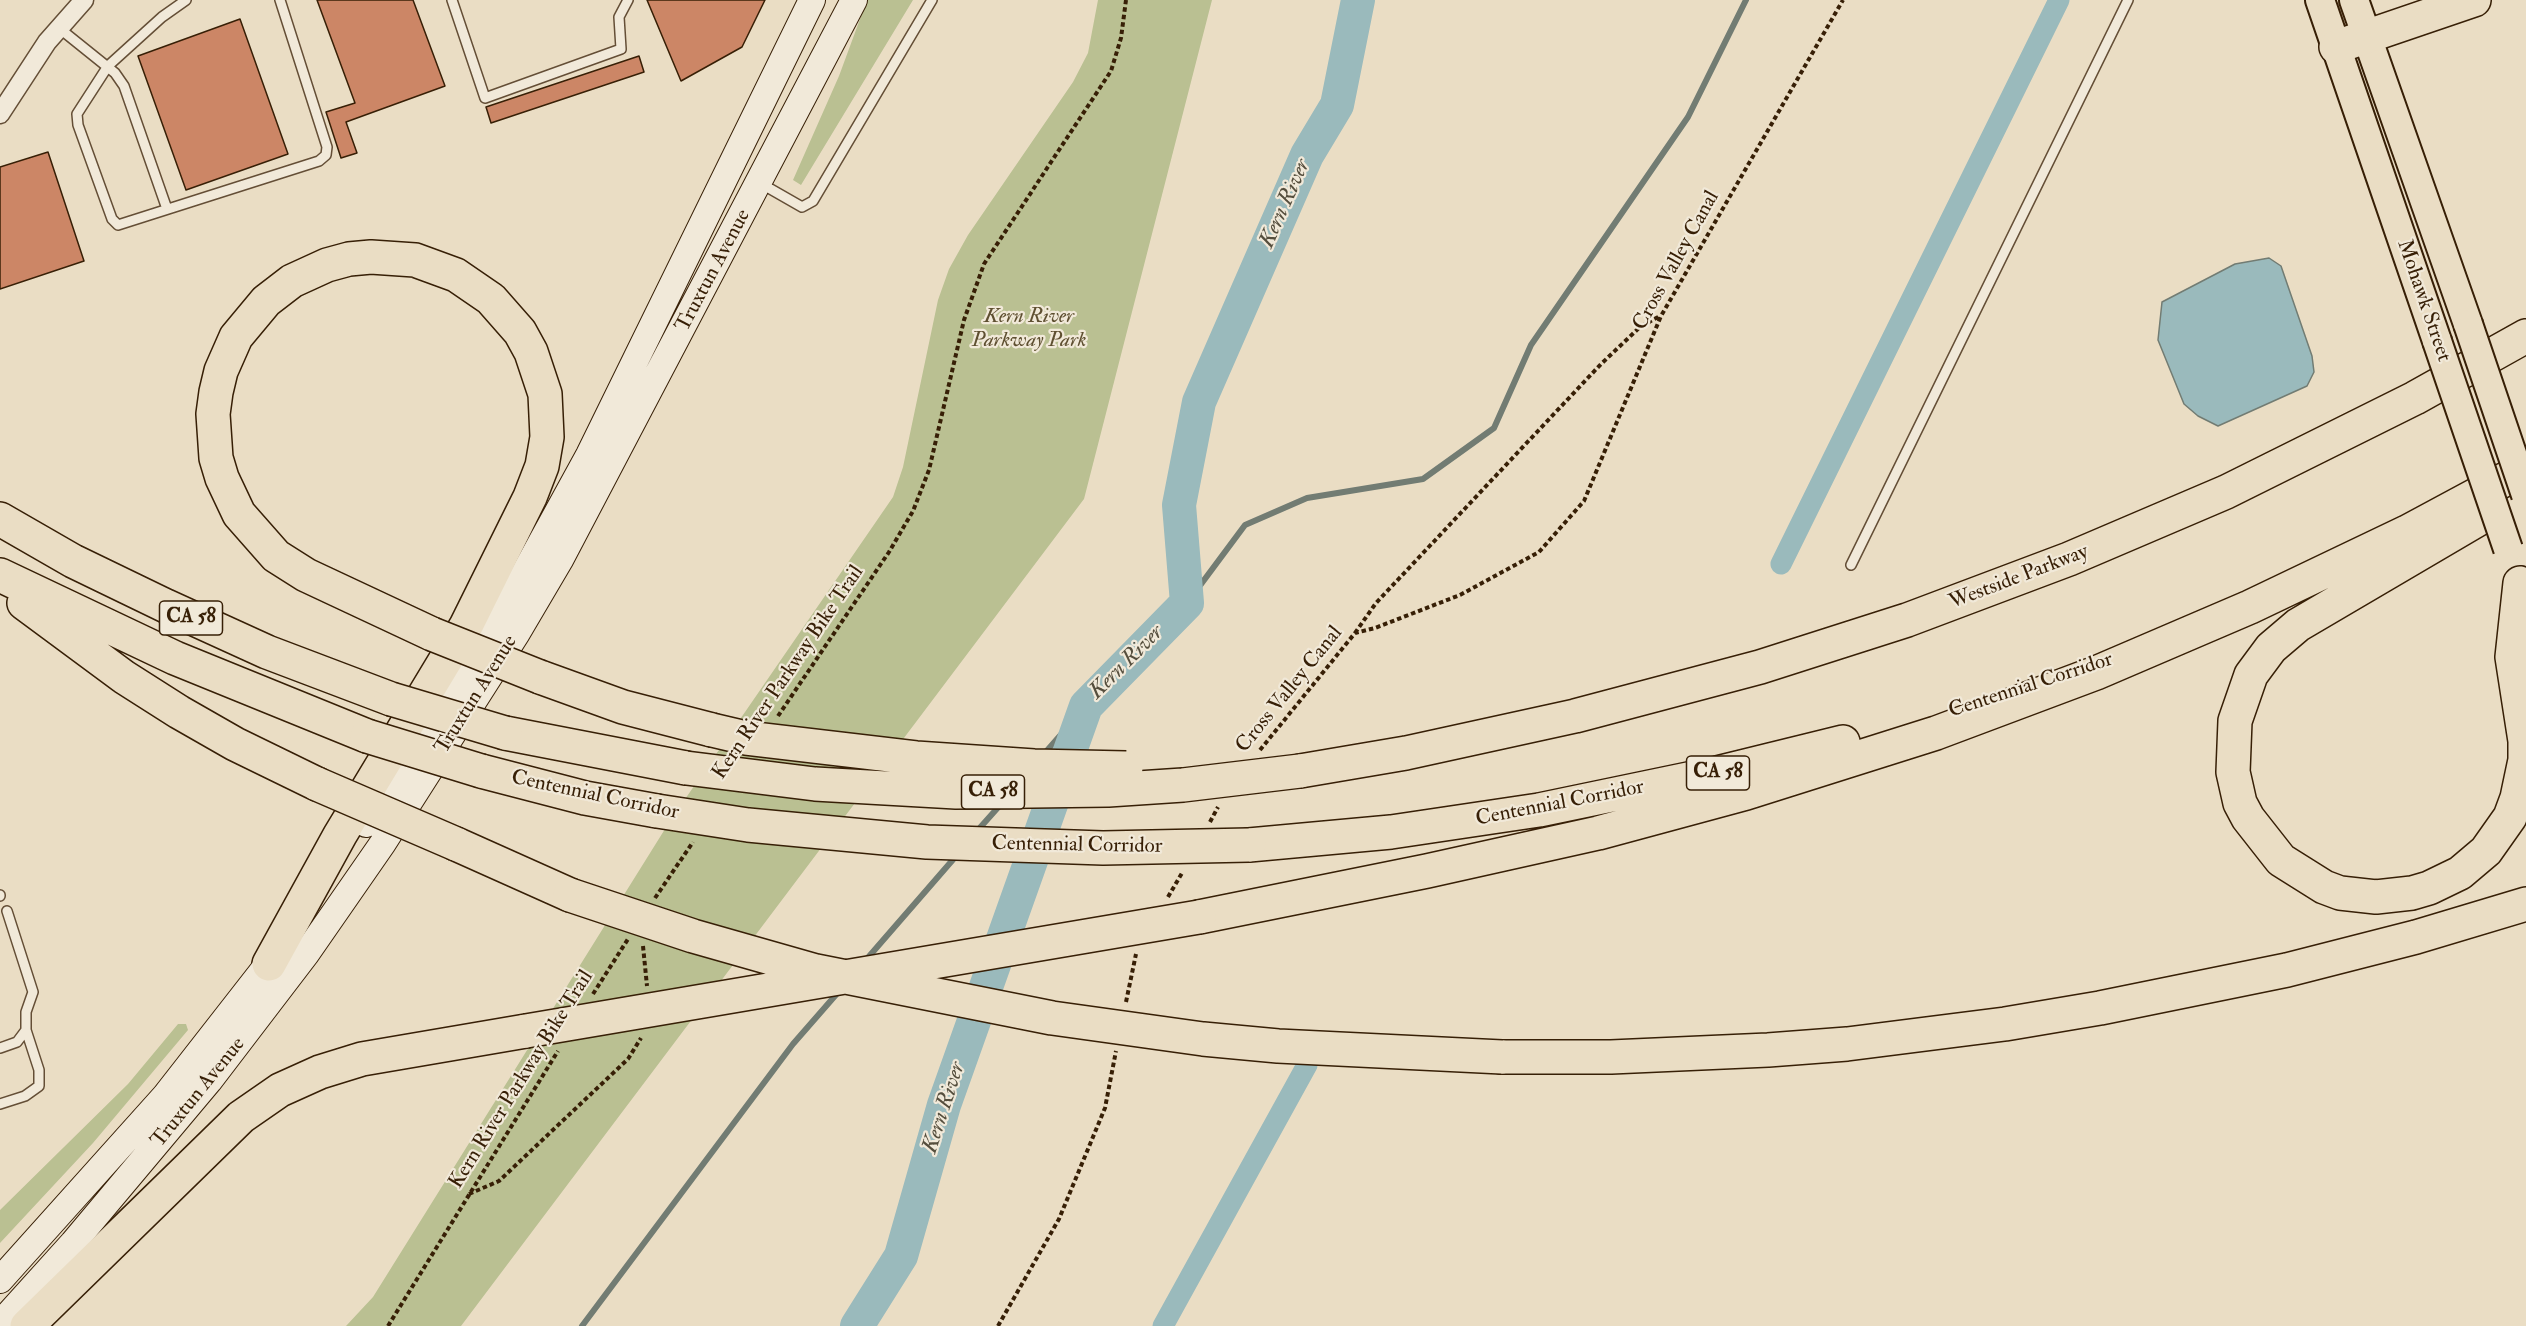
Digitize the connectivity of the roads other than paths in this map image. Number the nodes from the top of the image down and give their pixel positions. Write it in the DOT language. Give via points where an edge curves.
graph roads {
  1 [pos="84,0"];
  2 [pos="186,0"];
  3 [pos="280,0"];
  4 [pos="452,0"];
  5 [pos="628,0"];
  6 [pos="854,0"];
  7 [pos="932,0"];
  8 [pos="2128,0"];
  9 [pos="2320,0"];
  10 [pos="2354,0"];
  11 [pos="2474,0"];
  12 [pos="809,6"];
  13 [pos="59,28"];
  14 [pos="2368,37"];
  15 [pos="2336,47"];
  16 [pos="108,66"];
  17 [pos="0,114"];
  18 [pos="760,183"];
  19 [pos="167,209"];
  20 [pos="2526,312"];
  21 [pos="2526,336"];
  22 [pos="2526,468"];
  23 [pos="2226,492"];
  24 [pos="2526,493"];
  25 [pos="0,519"];
  26 [pos="1851,565"];
  27 [pos="0,575"];
  28 [pos="0,583"];
  29 [pos="2523,593"];
  30 [pos="2174,639"];
  31 [pos="1304,765"];
  32 [pos="2526,904"];
  33 [pos="7,912"];
  34 [pos="269,964"];
  35 [pos="26,1030"];
  36 [pos="0,1048"];
  37 [pos="0,1104"];
  38 [pos="0,1280"];
  39 [pos="0,1324"];
  40 [pos="27,1326"];
  1 -- 13 [label="street"];
  2 -- 16 [label="lane"];
  3 -- 19 [label="lane" via="327,147 326,155 319,161"];
  4 -- 5 [label="lane" via="485,98 621,49 619,17"];
  6 -- 18 [label="main road, Truxtun Avenue"];
  7 -- 18 [label="lane" via="813,201 802,207"];
  8 -- 26 [label="lane"];
  9 -- 15 [label="main road, Mohawk Street"];
  10 -- 14 [label="main road, Mohawk Street"];
  11 -- 14 [label="highway"];
  12 -- 18 [label="main road" via="808,61 758,162"];
  12 -- 34 [label="main road, Truxtun Avenue" via="589,456 508,604"];
  13 -- 16 [label="lane"];
  13 -- 17 [label="street"];
  14 -- 15 [label="highway"];
  14 -- 24 [label="main road, Mohawk Street, bridge"];
  15 -- 29 [label="main road, Mohawk Street, bridge"];
  16 -- 19 [label="lane" via="124,86"];
  16 -- 19 [label="lane" via="76,119 112,219 118,225"];
  18 -- 39 [label="main road, Truxtun Avenue" via="560,560 383,843 210,1081"];
  20 -- 23 [label="highway" via="2370,411"];
  21 -- 23 [label="highway, Westside Parkway" via="2415,398"];
  22 -- 30 [label="highway" via="2369,551"];
  23 -- 31 [label="highway, Westside Parkway" via="2024,577 1822,648 1616,706 1480,737"];
  24 -- 29 [label="highway" via="2298,625 2260,661 2244,689 2235,721 2233,772 2248,818 2281,860 2324,887 2376,897 2429,888 2460,873 2486,851 2510,817 2525,760 2512,657"];
  25 -- 31 [label="highway, Centennial Corridor / CA 58, bridge" via="166,606 267,652 391,699 505,733 686,768 815,784 989,792 1162,786"];
  27 -- 30 [label="highway, Centennial Corridor / CA 58, bridge" via="175,658 367,736 585,798 759,826 927,842 1103,848 1249,845 1466,822 1717,773 1968,707"];
  28 -- 32 [label="highway, bridge" via="133,683 235,744 570,895 816,971 1127,1030 1278,1046 1502,1058 1768,1050 1892,1039 2005,1024 2287,970"];
  30 -- 40 [label="highway, bridge" via="1936,733 1746,793 1513,853 1199,917 526,1030 362,1059 320,1071 280,1090 241,1117"];
  31 -- 34 [label="highway, bridge" via="1034,766 746,738 623,707 540,677 432,634 306,575 276,556 239,514 216,458 213,414 221,371 236,337 254,313 307,273 349,259 370,256 415,260 456,274 491,299 520,332 531,352 544,394 547,437 542,466 530,497 466,626 340,835"];
  33 -- 35 [label="lane" via="33,992 26,1012"];
  34 -- 38 [label="main road, Truxtun Avenue" via="165,1096"];
  35 -- 36 [label="lane" via="17,1042"];
  35 -- 37 [label="lane" via="39,1070 39,1086 25,1096"];
}
